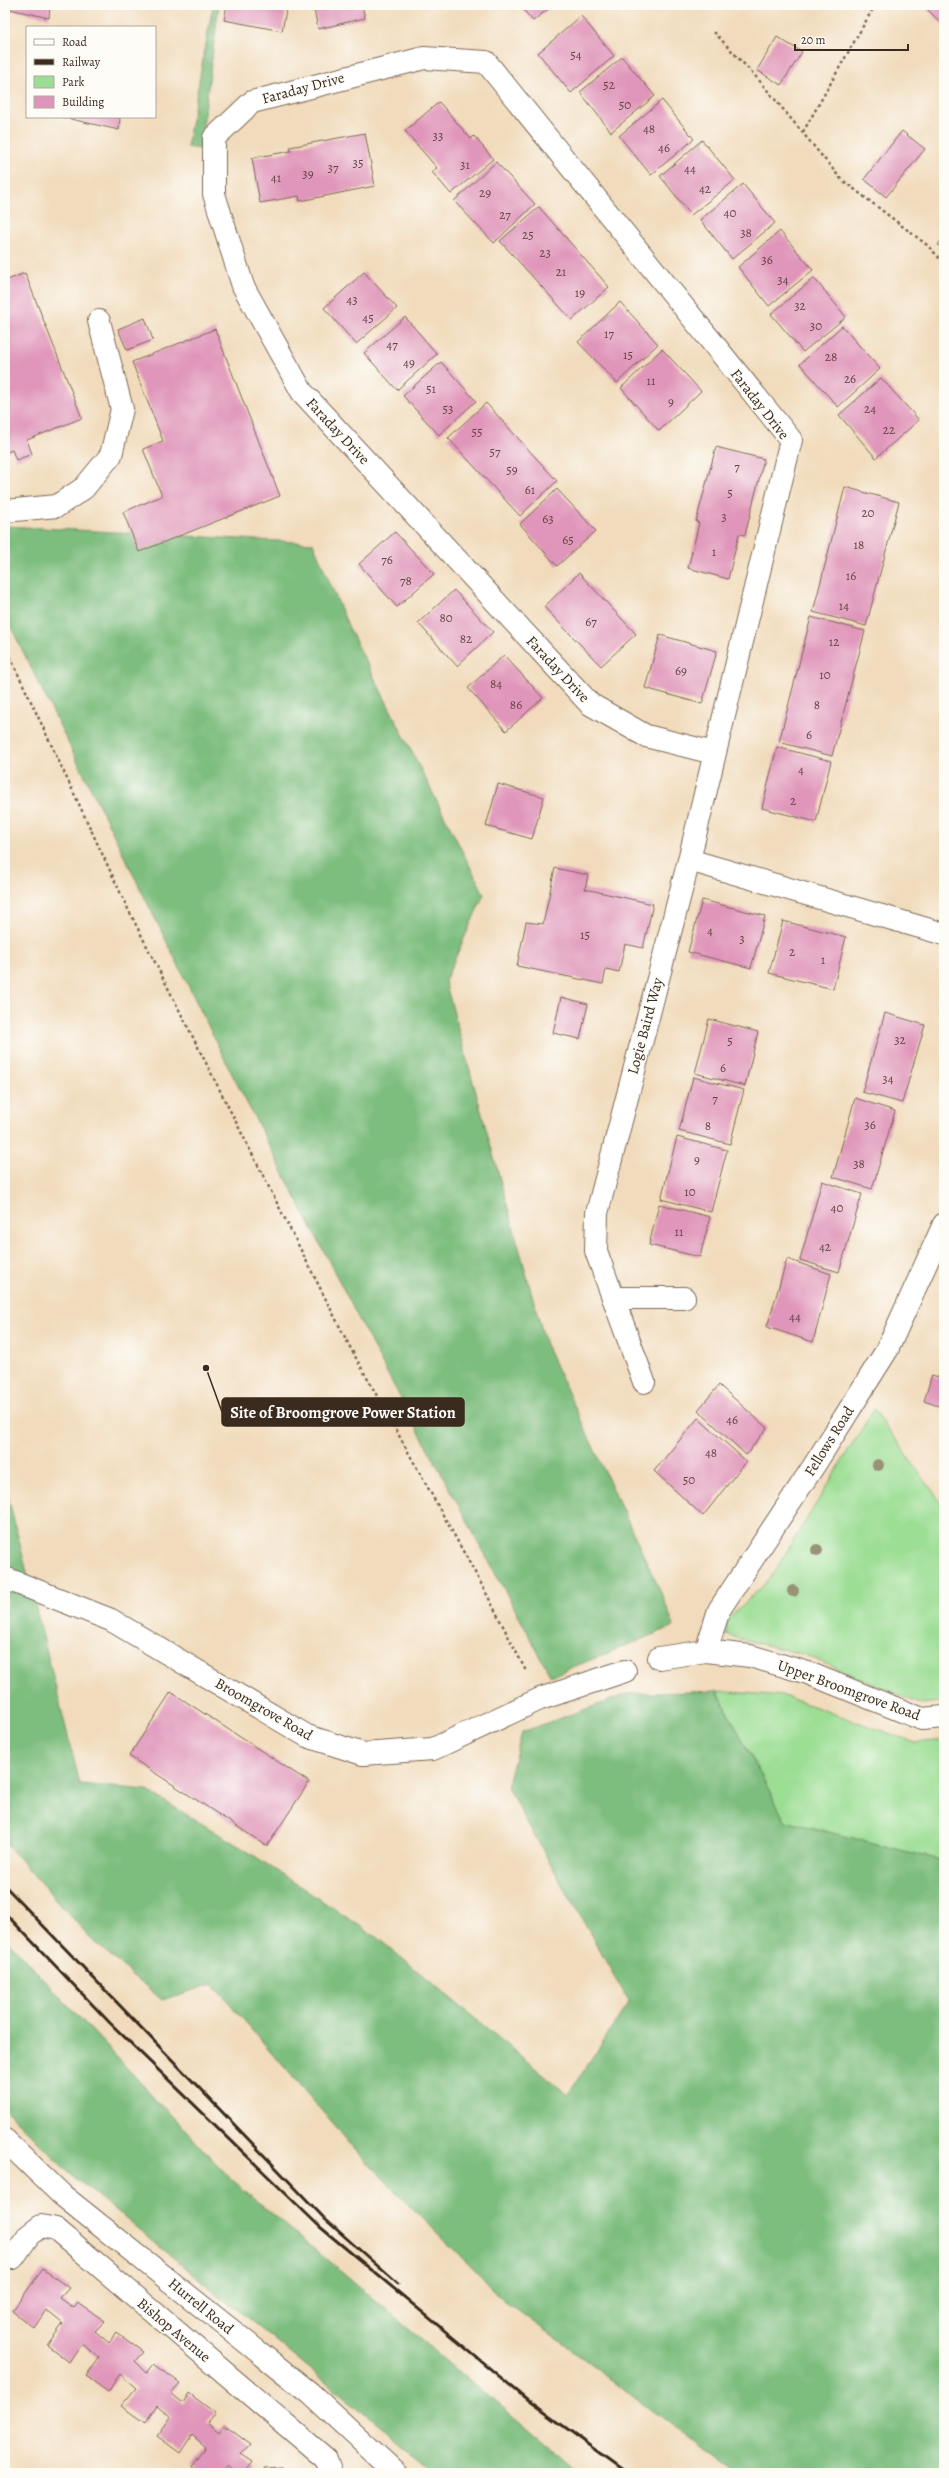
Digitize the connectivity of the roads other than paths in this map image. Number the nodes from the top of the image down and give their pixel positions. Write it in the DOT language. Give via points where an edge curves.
graph roads {
  1 [pos="99,321"];
  2 [pos="5,511"];
  3 [pos="714,753"];
  4 [pos="689,860"];
  5 [pos="944,934"];
  6 [pos="944,1224"];
  7 [pos="613,1298"];
  8 [pos="684,1298"];
  9 [pos="644,1382"];
  10 [pos="5,1578"];
  11 [pos="706,1651"];
  12 [pos="659,1658"];
  13 [pos="625,1671"];
  14 [pos="944,1717"];
  15 [pos="5,2140"];
  16 [pos="13,2258"];
  17 [pos="331,2473"];
  18 [pos="396,2473"];
  1 -- 2 [label="street" via="122,409 111,455 84,488 57,506"];
  3 -- 3 [label="street, Faraday Drive" via="791,440 486,62 424,58 252,102 214,138 214,194 243,286 302,392 590,704 646,736"];
  3 -- 4 [label="street, Logie Baird Way"];
  4 -- 5 [label="street"];
  4 -- 7 [label="street, Logie Baird Way" via="597,1213 596,1251"];
  6 -- 11 [label="street, Fellows Road" via="887,1350 718,1610"];
  7 -- 8 [label="street"];
  7 -- 9 [label="street, Logie Baird Way"];
  10 -- 13 [label="street, Broomgrove Road" via="111,1620 307,1736 363,1754 433,1749 540,1699"];
  11 -- 12 [label="street, Upper Broomgrove Road"];
  11 -- 14 [label="street, Upper Broomgrove Road" via="750,1656 808,1672 922,1719"];
  15 -- 18 [label="street, Hurrell Road" via="62,2195 310,2393"];
  16 -- 17 [label="street, Bishop Avenue" via="29,2235 41,2226 56,2229 326,2459"];
}
